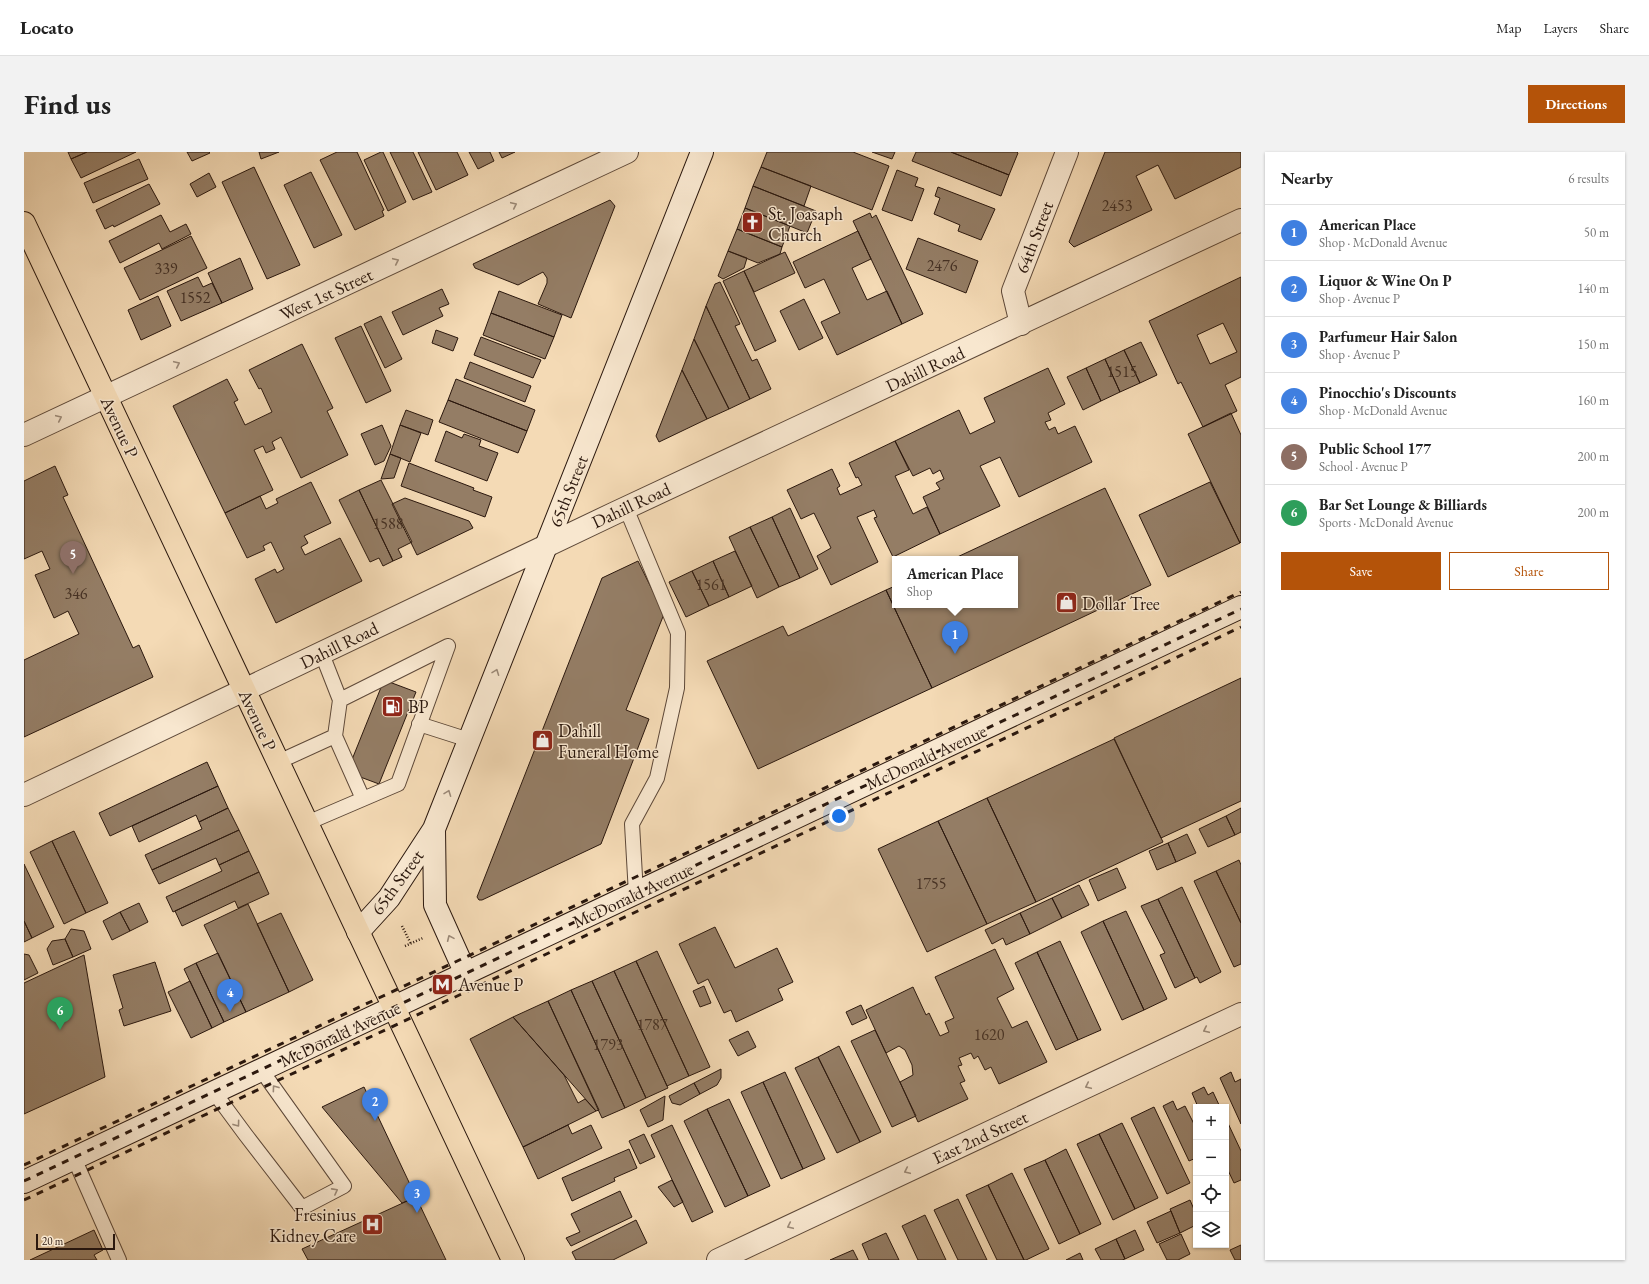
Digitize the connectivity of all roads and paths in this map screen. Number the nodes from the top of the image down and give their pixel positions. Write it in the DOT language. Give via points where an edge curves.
graph roads {
  1 [pos="627,152"];
  2 [pos="702,152"];
  3 [pos="1067,152"];
  4 [pos="1241,220"];
  5 [pos="24,223"];
  6 [pos="1021,324"];
  7 [pos="106,396"];
  8 [pos="24,435"];
  9 [pos="626,508"];
  10 [pos="546,545"];
  11 [pos="1241,607"];
  12 [pos="322,654"];
  13 [pos="244,691"];
  14 [pos="340,700"];
  15 [pos="419,724"];
  16 [pos="335,736"];
  17 [pos="469,740"];
  18 [pos="278,762"];
  19 [pos="24,795"];
  20 [pos="363,799"];
  21 [pos="307,823"];
  22 [pos="434,829"];
  23 [pos="636,894"];
  24 [pos="402,926"];
  25 [pos="358,932"];
  26 [pos="424,937"];
  27 [pos="411,944"];
  28 [pos="405,946"];
  29 [pos="466,974"];
  30 [pos="394,1008"];
  31 [pos="1241,1014"];
  32 [pos="262,1070"];
  33 [pos="214,1092"];
  34 [pos="74,1158"];
  35 [pos="24,1182"];
  36 [pos="119,1260"];
  37 [pos="513,1260"];
  38 [pos="718,1260"];
  7 -- 1 [label="street, West 1st Street, one-way"];
  2 -- 10 [label="street, 65th Street"];
  3 -- 6 [label="street, 64th Street" via="1013,291"];
  4 -- 6 [label="street, Dahill Road"];
  5 -- 7 [label="main road, Avenue P"];
  6 -- 9 [label="street, Dahill Road"];
  8 -- 7 [label="street, West 1st Street, one-way"];
  7 -- 13 [label="main road, Avenue P"];
  9 -- 10 [label="street, Dahill Road"];
  9 -- 23 [label="lane" via="678,633 677,688 657,778 632,824"];
  10 -- 12 [label="street, Dahill Road"];
  17 -- 10 [label="street, 65th Street, one-way"];
  11 -- 23 [label="street, McDonald Avenue"];
  12 -- 13 [label="street, Dahill Road"];
  12 -- 14 [label="lane"];
  13 -- 18 [label="main road, Avenue P"];
  13 -- 19 [label="street, Dahill Road"];
  14 -- 15 [label="lane" via="448,646"];
  14 -- 16 [label="lane"];
  15 -- 17 [label="lane"];
  15 -- 20 [label="lane" via="398,784"];
  16 -- 18 [label="lane"];
  16 -- 20 [label="lane"];
  22 -- 17 [label="street, 65th Street, one-way"];
  18 -- 21 [label="main road, Avenue P"];
  20 -- 21 [label="lane"];
  21 -- 25 [label="main road, Avenue P"];
  22 -- 25 [label="street, 65th Street" via="390,898"];
  29 -- 22 [label="street, 65th Street, one-way" via="435,905"];
  23 -- 29 [label="street, McDonald Avenue"];
  24 -- 27 [label="path"];
  25 -- 30 [label="main road, Avenue P"];
  26 -- 27 [label="path"];
  27 -- 28 [label="path"];
  29 -- 30 [label="street, McDonald Avenue"];
  30 -- 32 [label="street, McDonald Avenue"];
  30 -- 37 [label="main road, Avenue P"];
  31 -- 38 [label="street, East 2nd Street, one-way"];
  32 -- 33 [label="street, McDonald Avenue"];
  33 -- 32 [label="lane, one-way" via="302,1208 344,1186"];
  33 -- 34 [label="street, McDonald Avenue"];
  34 -- 35 [label="street, McDonald Avenue"];
  34 -- 36 [label="lane"];
}
